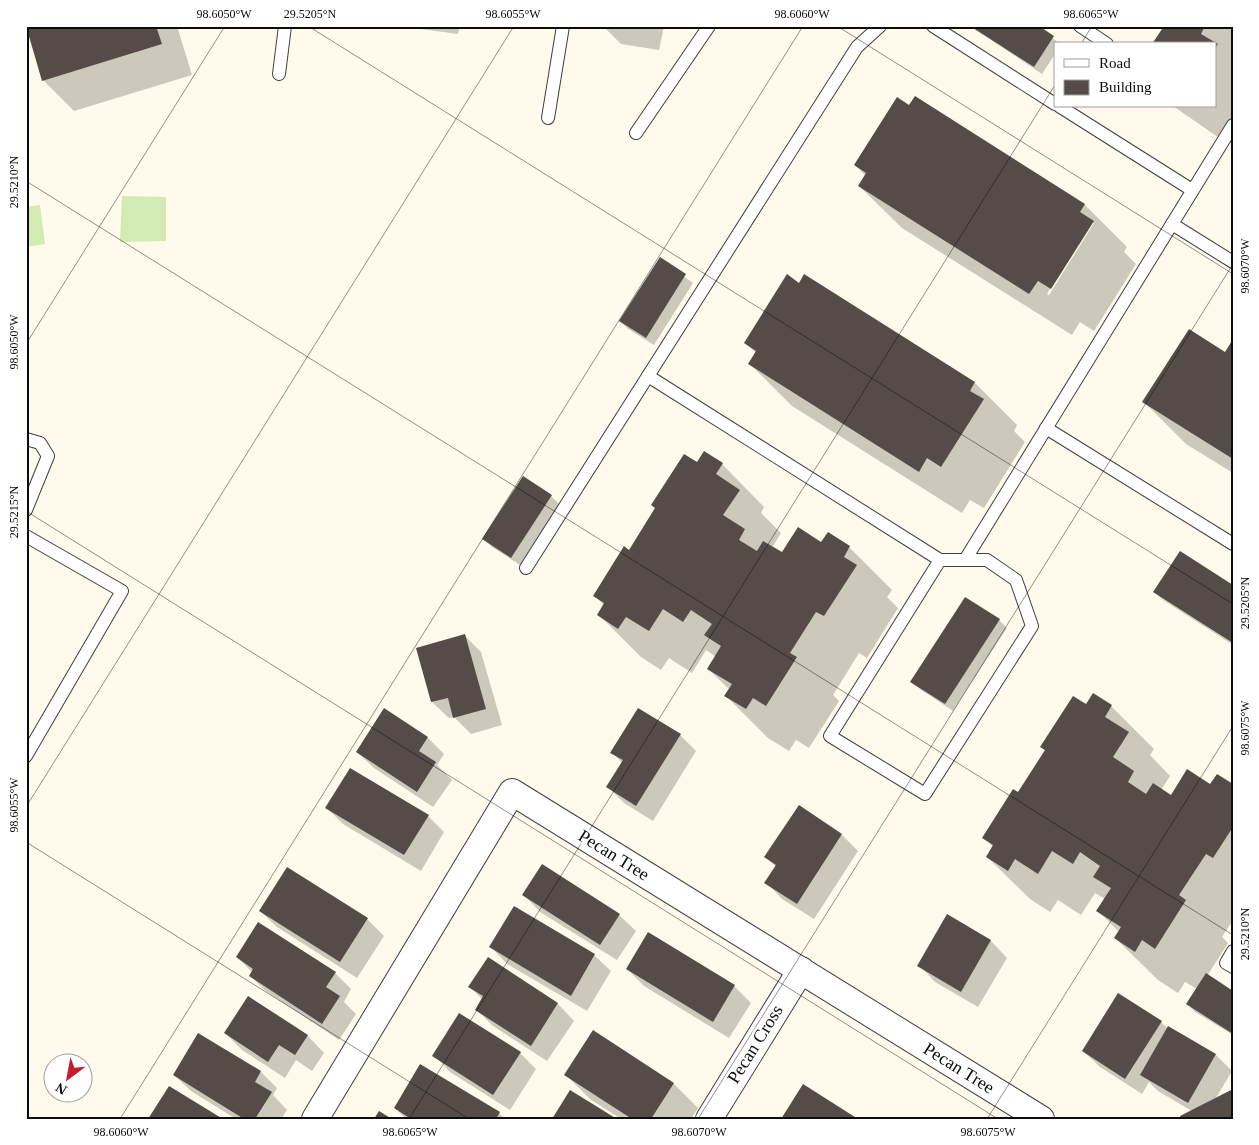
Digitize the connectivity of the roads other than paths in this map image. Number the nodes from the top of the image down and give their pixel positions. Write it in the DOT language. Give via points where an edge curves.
graph roads {
  1 [pos="285,26"];
  2 [pos="563,26"];
  3 [pos="710,26"];
  4 [pos="880,26"];
  5 [pos="933,26"];
  6 [pos="1080,26"];
  7 [pos="1104,42"];
  8 [pos="279,74"];
  9 [pos="1054,102"];
  10 [pos="1064,108"];
  11 [pos="548,118"];
  12 [pos="1232,128"];
  13 [pos="636,133"];
  14 [pos="1192,190"];
  15 [pos="1172,224"];
  16 [pos="1233,262"];
  17 [pos="648,376"];
  18 [pos="1046,428"];
  19 [pos="26,439"];
  20 [pos="26,510"];
  21 [pos="26,536"];
  22 [pos="1233,544"];
  23 [pos="940,560"];
  24 [pos="965,560"];
  25 [pos="526,568"];
  26 [pos="26,756"];
  27 [pos="1233,951"];
  28 [pos="1233,967"];
  29 [pos="800,970"];
  30 [pos="314,1119"];
  31 [pos="709,1119"];
  32 [pos="1041,1119"];
  1 -- 8 [label="lane"];
  2 -- 11 [label="lane"];
  3 -- 13 [label="lane"];
  4 -- 17 [label="lane" via="858,47"];
  5 -- 9 [label="lane"];
  6 -- 7 [label="lane"];
  10 -- 14 [label="lane"];
  12 -- 14 [label="lane"];
  14 -- 15 [label="lane"];
  15 -- 16 [label="lane"];
  15 -- 18 [label="lane"];
  17 -- 23 [label="lane"];
  17 -- 25 [label="lane"];
  18 -- 22 [label="lane"];
  18 -- 24 [label="lane"];
  19 -- 20 [label="lane" via="40,443 48,456"];
  21 -- 26 [label="lane" via="122,591"];
  23 -- 24 [label="lane"];
  23 -- 24 [label="lane" via="830,736 925,794 1032,626 1016,580 987,560"];
  27 -- 28 [label="lane" via="1226,962"];
  29 -- 30 [label="street, Pecan Tree" via="512,792"];
  29 -- 31 [label="street, Pecan Cross"];
  29 -- 32 [label="street, Pecan Tree"];
}
